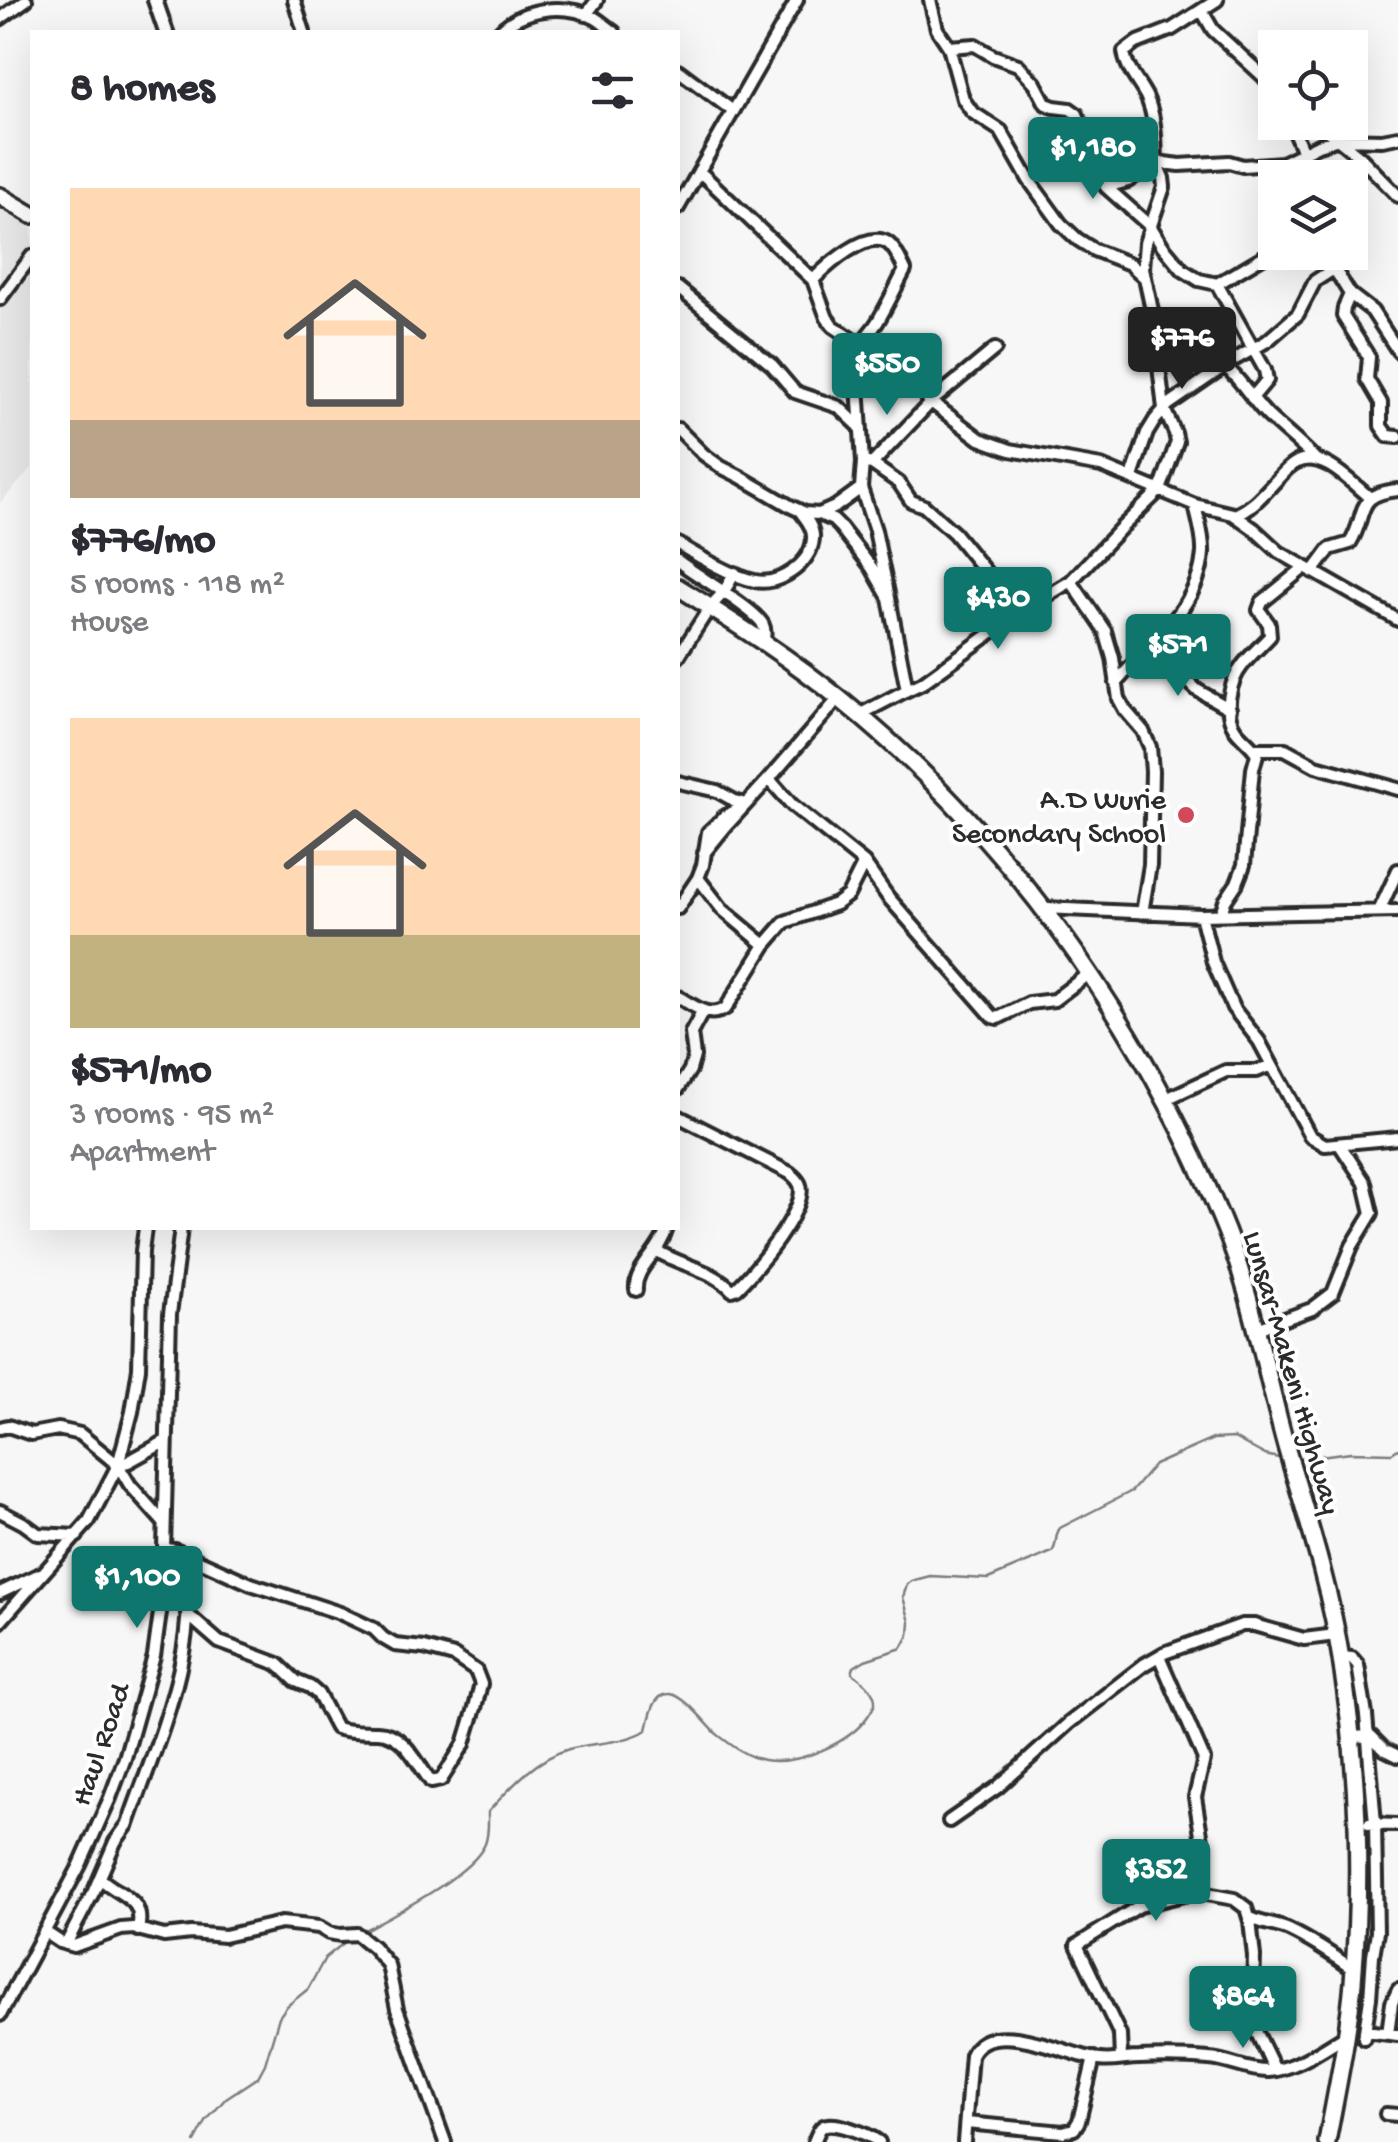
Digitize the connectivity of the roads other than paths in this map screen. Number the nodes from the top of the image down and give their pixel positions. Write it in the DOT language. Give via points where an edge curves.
graph roads {
  1 [pos="26,0"];
  2 [pos="155,0"];
  3 [pos="294,0"];
  4 [pos="597,0"];
  5 [pos="797,0"];
  6 [pos="930,0"];
  7 [pos="1217,0"];
  8 [pos="1202,11"];
  9 [pos="586,15"];
  10 [pos="0,19"];
  11 [pos="165,30"];
  12 [pos="303,30"];
  13 [pos="501,30"];
  14 [pos="611,30"];
  15 [pos="950,47"];
  16 [pos="680,71"];
  17 [pos="1258,71"];
  18 [pos="733,111"];
  19 [pos="1398,137"];
  20 [pos="1298,140"];
  21 [pos="1339,140"];
  22 [pos="1368,140"];
  23 [pos="1301,155"];
  24 [pos="1301,160"];
  25 [pos="1156,162"];
  26 [pos="699,171"];
  27 [pos="1106,187"];
  28 [pos="0,196"];
  29 [pos="1398,196"];
  30 [pos="680,204"];
  31 [pos="30,214"];
  32 [pos="1151,227"];
  33 [pos="30,259"];
  34 [pos="1258,261"];
  35 [pos="1331,270"];
  36 [pos="1335,270"];
  37 [pos="1144,278"];
  38 [pos="812,280"];
  39 [pos="1217,284"];
  40 [pos="680,290"];
  41 [pos="1350,294"];
  42 [pos="0,299"];
  43 [pos="858,345"];
  44 [pos="995,349"];
  45 [pos="1255,350"];
  46 [pos="1398,350"];
  47 [pos="1225,366"];
  48 [pos="1252,398"];
  49 [pos="931,402"];
  50 [pos="1164,410"];
  51 [pos="861,428"];
  52 [pos="680,431"];
  53 [pos="1398,437"];
  54 [pos="1317,461"];
  55 [pos="867,463"];
  56 [pos="1132,477"];
  57 [pos="861,488"];
  58 [pos="1160,490"];
  59 [pos="1398,490"];
  60 [pos="1370,498"];
  61 [pos="1195,505"];
  62 [pos="800,511"];
  63 [pos="820,514"];
  64 [pos="1235,515"];
  65 [pos="680,545"];
  66 [pos="680,562"];
  67 [pos="1309,569"];
  68 [pos="735,574"];
  69 [pos="1072,582"];
  70 [pos="680,587"];
  71 [pos="723,593"];
  72 [pos="889,598"];
  73 [pos="710,607"];
  74 [pos="1019,613"];
  75 [pos="1398,620"];
  76 [pos="764,642"];
  77 [pos="1143,652"];
  78 [pos="680,654"];
  79 [pos="1116,684"];
  80 [pos="907,690"];
  81 [pos="838,698"];
  82 [pos="1230,709"];
  83 [pos="859,715"];
  84 [pos="1255,750"];
  85 [pos="770,779"];
  86 [pos="680,782"];
  87 [pos="1398,790"];
  88 [pos="746,804"];
  89 [pos="864,863"];
  90 [pos="1398,870"];
  91 [pos="698,878"];
  92 [pos="680,905"];
  93 [pos="1044,908"];
  94 [pos="1398,911"];
  95 [pos="1379,912"];
  96 [pos="1142,913"];
  97 [pos="1201,914"];
  98 [pos="1221,914"];
  99 [pos="765,945"];
  100 [pos="1088,974"];
  101 [pos="680,998"];
  102 [pos="702,1010"];
  103 [pos="1271,1065"];
  104 [pos="680,1086"];
  105 [pos="1164,1100"];
  106 [pos="680,1117"];
  107 [pos="1398,1138"];
  108 [pos="1340,1145"];
  109 [pos="145,1230"];
  110 [pos="181,1230"];
  111 [pos="666,1230"];
  112 [pos="657,1250"];
  113 [pos="636,1290"];
  114 [pos="1257,1329"];
  115 [pos="0,1428"];
  116 [pos="166,1440"];
  117 [pos="118,1465"];
  118 [pos="0,1511"];
  119 [pos="164,1524"];
  120 [pos="76,1536"];
  121 [pos="164,1549"];
  122 [pos="184,1556"];
  123 [pos="43,1573"];
  124 [pos="0,1593"];
  125 [pos="187,1614"];
  126 [pos="0,1622"];
  127 [pos="1336,1635"];
  128 [pos="1159,1656"];
  129 [pos="1358,1737"];
  130 [pos="1398,1756"];
  131 [pos="949,1821"];
  132 [pos="1356,1824"];
  133 [pos="1375,1824"];
  134 [pos="1398,1825"];
  135 [pos="100,1878"];
  136 [pos="1196,1892"];
  137 [pos="1249,1917"];
  138 [pos="138,1930"];
  139 [pos="45,1932"];
  140 [pos="66,1944"];
  141 [pos="1354,1970"];
  142 [pos="1398,1990"];
  143 [pos="0,2015"];
  144 [pos="1393,2034"];
  145 [pos="1347,2035"];
  146 [pos="1094,2058"];
  147 [pos="1121,2058"];
  148 [pos="1275,2070"];
  149 [pos="966,2123"];
  150 [pos="446,2142"];
  151 [pos="814,2142"];
  152 [pos="880,2142"];
  153 [pos="964,2142"];
  154 [pos="1328,2142"];
  1 -- 10 [label="street"];
  2 -- 11 [label="street"];
  3 -- 12 [label="street"];
  4 -- 9 [label="street"];
  5 -- 18 [label="street"];
  6 -- 15 [label="street"];
  7 -- 8 [label="street"];
  8 -- 17 [label="street"];
  8 -- 25 [label="street" via="1124,52 1155,118"];
  9 -- 13 [label="street" via="525,13"];
  9 -- 14 [label="street"];
  15 -- 27 [label="street" via="975,46 1018,65 1046,104 1077,114"];
  15 -- 37 [label="street" via="963,99 1008,139 1060,224"];
  16 -- 18 [label="street"];
  18 -- 26 [label="street"];
  19 -- 22 [label="street"];
  20 -- 23 [label="street"];
  21 -- 23 [label="street"];
  21 -- 29 [label="street"];
  23 -- 24 [label="street"];
  23 -- 25 [label="street" via="1243,166"];
  25 -- 27 [label="street"];
  25 -- 32 [label="street" via="1164,187"];
  26 -- 30 [label="street"];
  26 -- 38 [label="street"];
  27 -- 32 [label="street"];
  28 -- 31 [label="main road"];
  32 -- 37 [label="street"];
  32 -- 39 [label="street" via="1183,270"];
  33 -- 42 [label="street"];
  34 -- 39 [label="street"];
  35 -- 45 [label="street" via="1315,281 1294,318"];
  36 -- 41 [label="street"];
  37 -- 50 [label="street"];
  38 -- 43 [label="street" via="827,318"];
  38 -- 43 [label="street" via="858,245 879,240 894,249 906,270"];
  39 -- 45 [label="street"];
  40 -- 51 [label="street" via="795,392 840,408"];
  41 -- 46 [label="street" via="1388,324"];
  41 -- 53 [label="street" via="1343,316 1369,358 1367,379 1381,403 1381,426"];
  43 -- 49 [label="street" via="907,376"];
  43 -- 51 [label="street"];
  44 -- 49 [label="street"];
  45 -- 47 [label="street"];
  45 -- 48 [label="street" via="1267,380"];
  47 -- 48 [label="street"];
  47 -- 50 [label="street"];
  48 -- 54 [label="street"];
  49 -- 55 [label="street"];
  49 -- 56 [label="street" via="980,439"];
  50 -- 56 [label="street" via="1147,433"];
  50 -- 58 [label="street" via="1177,442"];
  51 -- 55 [label="street"];
  52 -- 62 [label="street" via="721,468"];
  54 -- 60 [label="street"];
  54 -- 64 [label="street" via="1293,464"];
  55 -- 57 [label="street"];
  55 -- 74 [label="street" via="954,533"];
  56 -- 58 [label="street"];
  57 -- 63 [label="street"];
  57 -- 72 [label="street"];
  58 -- 61 [label="street"];
  58 -- 69 [label="street"];
  59 -- 60 [label="street"];
  60 -- 67 [label="street" via="1350,543 1330,549"];
  61 -- 64 [label="street"];
  61 -- 77 [label="street" via="1203,556 1189,600"];
  62 -- 63 [label="street"];
  62 -- 68 [label="street" via="813,538 793,570 768,582"];
  63 -- 72 [label="street" via="848,536"];
  64 -- 67 [label="street"];
  65 -- 68 [label="street"];
  66 -- 71 [label="street"];
  67 -- 75 [label="street"];
  67 -- 82 [label="street" via="1262,602 1270,636 1240,668"];
  68 -- 71 [label="street"];
  69 -- 74 [label="street"];
  69 -- 79 [label="street" via="1105,631"];
  70 -- 73 [label="main road, Lunsar-Makeni Highway"];
  71 -- 73 [label="street"];
  71 -- 76 [label="street" via="762,621"];
  72 -- 80 [label="street"];
  73 -- 76 [label="main road, Lunsar-Makeni Highway"];
  73 -- 78 [label="street"];
  74 -- 80 [label="street"];
  76 -- 81 [label="main road, Lunsar-Makeni Highway"];
  77 -- 79 [label="street"];
  77 -- 82 [label="street" via="1167,661"];
  79 -- 96 [label="street" via="1152,757"];
  80 -- 83 [label="street"];
  81 -- 83 [label="main road, Lunsar-Makeni Highway"];
  81 -- 85 [label="street"];
  82 -- 84 [label="street" via="1235,729"];
  83 -- 93 [label="main road, Lunsar-Makeni Highway" via="968,818"];
  84 -- 87 [label="street" via="1286,749 1316,766"];
  84 -- 98 [label="street" via="1244,865"];
  85 -- 88 [label="street"];
  85 -- 89 [label="street" via="792,806"];
  86 -- 88 [label="street"];
  88 -- 91 [label="street" via="708,832"];
  89 -- 99 [label="street" via="836,904 785,922"];
  89 -- 100 [label="street" via="993,1018 1054,1000"];
  90 -- 95 [label="street"];
  91 -- 92 [label="street"];
  91 -- 99 [label="street"];
  93 -- 96 [label="street"];
  93 -- 100 [label="main road, Lunsar-Makeni Highway"];
  94 -- 95 [label="street"];
  95 -- 98 [label="street"];
  96 -- 97 [label="street"];
  97 -- 98 [label="street"];
  97 -- 103 [label="street" via="1233,1008"];
  99 -- 102 [label="street" via="726,1008 716,1014"];
  100 -- 105 [label="main road, Lunsar-Makeni Highway"];
  101 -- 102 [label="street"];
  102 -- 104 [label="street" via="691,1033 690,1070"];
  103 -- 105 [label="street" via="1226,1070"];
  103 -- 108 [label="street" via="1310,1136"];
  105 -- 114 [label="main road, Lunsar-Makeni Highway" via="1221,1218"];
  106 -- 112 [label="street" via="790,1173 801,1193 764,1261 732,1290"];
  107 -- 108 [label="street"];
  108 -- 114 [label="street" via="1365,1183 1372,1213 1333,1293 1312,1310"];
  109 -- 117 [label="street" via="139,1368"];
  110 -- 116 [label="street, Haul Road"];
  111 -- 112 [label="street"];
  112 -- 113 [label="street" via="637,1275"];
  114 -- 127 [label="main road, Lunsar-Makeni Highway"];
  115 -- 117 [label="street" via="30,1434 67,1429"];
  116 -- 117 [label="street"];
  116 -- 119 [label="street, Haul Road"];
  117 -- 119 [label="street"];
  117 -- 120 [label="street"];
  118 -- 120 [label="street" via="38,1534"];
  119 -- 121 [label="street, Haul Road"];
  120 -- 123 [label="street"];
  121 -- 122 [label="street"];
  121 -- 139 [label="street, Haul Road" via="154,1656 126,1758"];
  122 -- 125 [label="street"];
  122 -- 125 [label="street" via="340,1612 395,1645 454,1656 476,1671 480,1684 464,1744 440,1780 431,1782 398,1738 336,1728 310,1687 278,1664 219,1642"];
  123 -- 124 [label="street"];
  123 -- 126 [label="street"];
  125 -- 135 [label="street" via="170,1702 128,1824"];
  127 -- 128 [label="street" via="1313,1640 1242,1625"];
  127 -- 129 [label="main road, Lunsar-Makeni Highway"];
  128 -- 131 [label="street"];
  128 -- 136 [label="street" via="1204,1759 1194,1796 1203,1847 1193,1876"];
  129 -- 130 [label="street" via="1371,1736"];
  129 -- 132 [label="main road, Lunsar-Makeni Highway"];
  129 -- 133 [label="street"];
  132 -- 133 [label="street"];
  132 -- 141 [label="main road, Lunsar-Makeni Highway"];
  133 -- 134 [label="street"];
  133 -- 144 [label="street" via="1378,1932 1365,2034"];
  135 -- 138 [label="street" via="138,1908"];
  135 -- 140 [label="street"];
  136 -- 137 [label="street" via="1234,1899"];
  136 -- 147 [label="street" via="1139,1906 1077,1945 1120,2035"];
  137 -- 141 [label="street" via="1286,1928"];
  137 -- 148 [label="street" via="1252,2019"];
  138 -- 140 [label="street"];
  138 -- 150 [label="street" via="224,1936 281,1924 358,1934 388,1965"];
  139 -- 140 [label="street"];
  139 -- 143 [label="street, Haul Road"];
  141 -- 145 [label="main road, Lunsar-Makeni Highway"];
  142 -- 144 [label="street"];
  145 -- 148 [label="street"];
  145 -- 154 [label="main road, Lunsar-Makeni Highway"];
  146 -- 147 [label="street"];
  146 -- 149 [label="street" via="1079,2121 1070,2131"];
  146 -- 149 [label="street" via="1031,2040 983,2040 971,2055"];
  147 -- 148 [label="street" via="1222,2060"];
  149 -- 153 [label="street"];
  151 -- 152 [label="street" via="821,2128 833,2124"];
}
